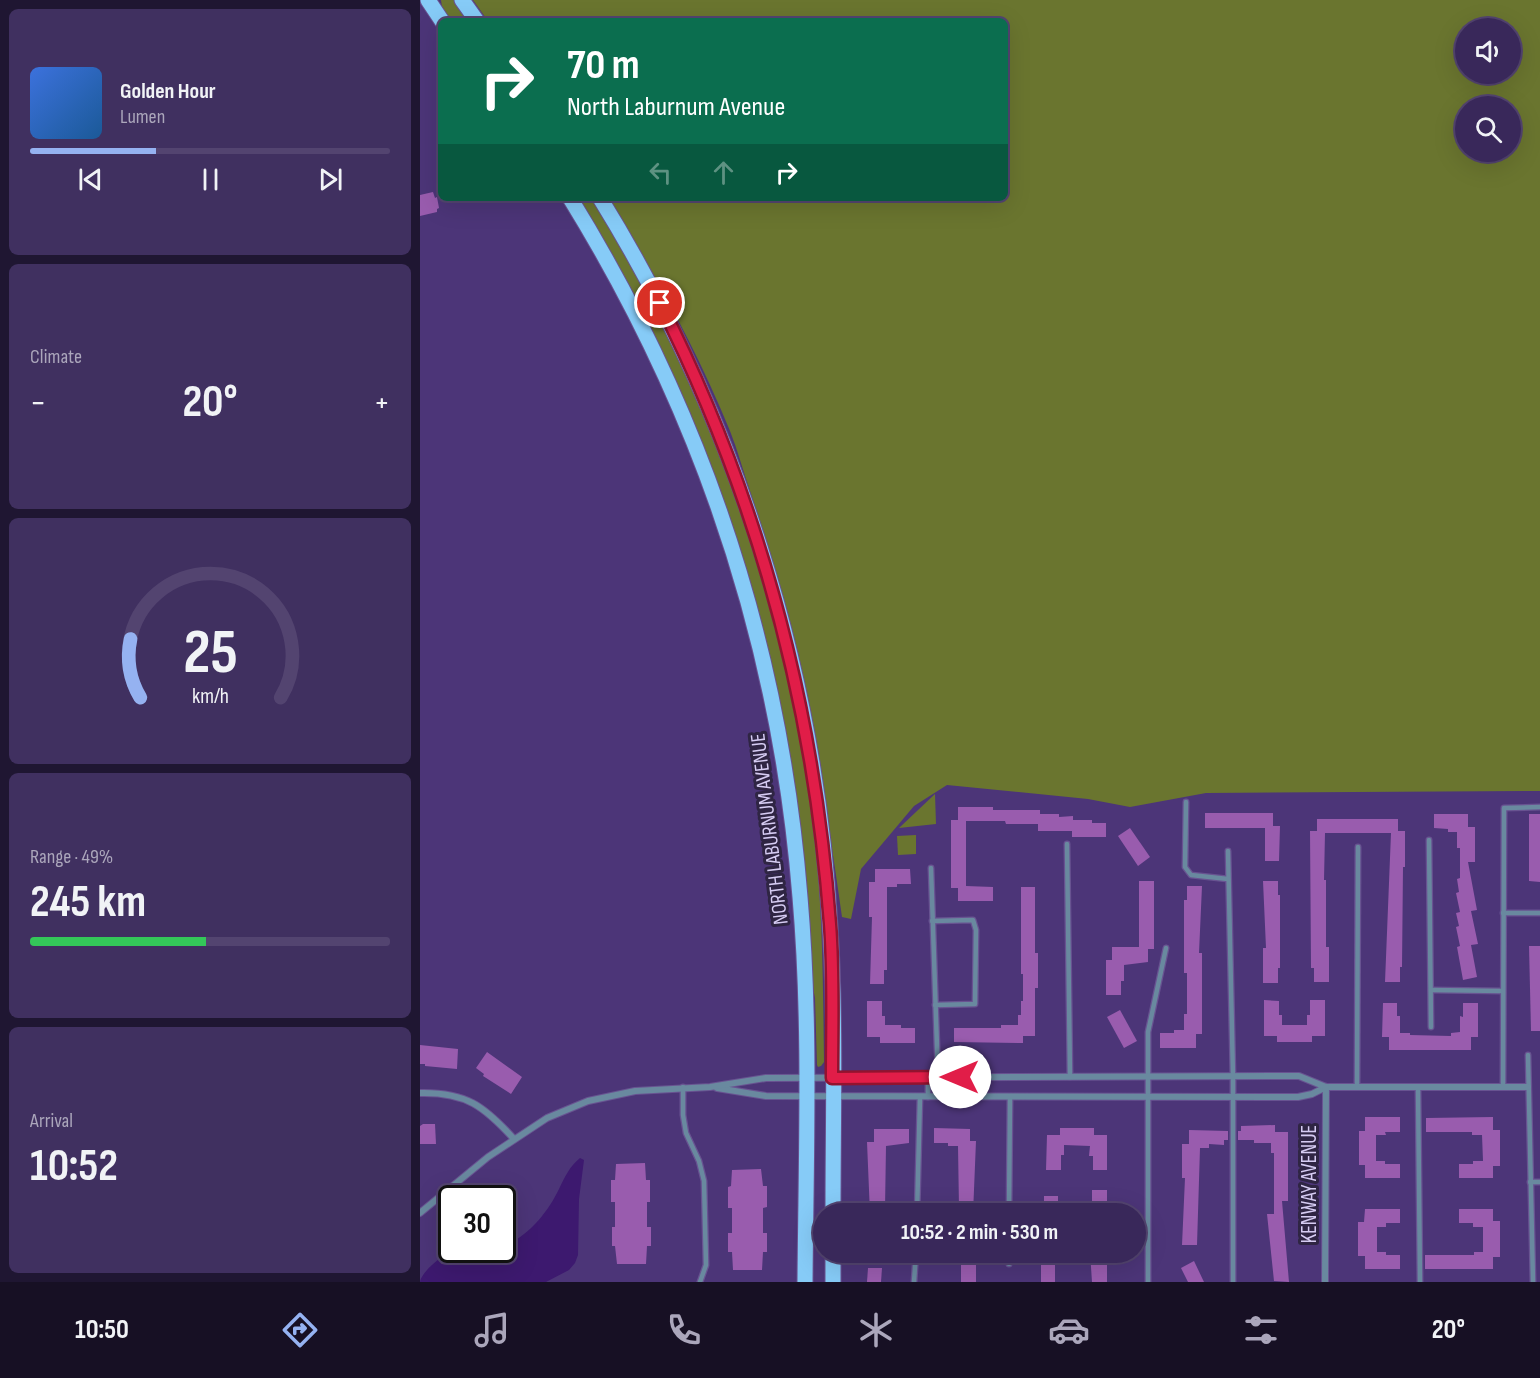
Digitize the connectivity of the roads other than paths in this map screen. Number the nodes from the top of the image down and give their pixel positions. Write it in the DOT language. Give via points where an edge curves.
graph roads {
  1 [pos="428,0"];
  2 [pos="462,0"];
  3 [pos="440,18"];
  4 [pos="475,18"];
  5 [pos="572,201"];
  6 [pos="602,201"];
  7 [pos="1185,802"];
  8 [pos="1540,807"];
  9 [pos="1429,840"];
  10 [pos="1067,844"];
  11 [pos="1358,847"];
  12 [pos="1228,851"];
  13 [pos="931,868"];
  14 [pos="1228,879"];
  15 [pos="1503,913"];
  16 [pos="1540,913"];
  17 [pos="932,921"];
  18 [pos="1166,948"];
  19 [pos="1431,990"];
  20 [pos="1502,991"];
  21 [pos="935,1005"];
  22 [pos="1431,1027"];
  23 [pos="1528,1054"];
  24 [pos="928,1077"];
  25 [pos="938,1077"];
  26 [pos="1070,1077"];
  27 [pos="1147,1077"];
  28 [pos="1233,1077"];
  29 [pos="806,1078"];
  30 [pos="832,1078"];
  31 [pos="683,1087"];
  32 [pos="710,1087"];
  33 [pos="1326,1087"];
  34 [pos="1357,1087"];
  35 [pos="1418,1087"];
  36 [pos="1503,1087"];
  37 [pos="1528,1087"];
  38 [pos="420,1094"];
  39 [pos="806,1096"];
  40 [pos="832,1096"];
  41 [pos="920,1096"];
  42 [pos="928,1097"];
  43 [pos="1010,1097"];
  44 [pos="1147,1097"];
  45 [pos="1233,1097"];
  46 [pos="514,1139"];
  47 [pos="1530,1182"];
  48 [pos="1540,1182"];
  49 [pos="833,1203"];
  50 [pos="917,1203"];
  51 [pos="1009,1203"];
  52 [pos="420,1213"];
  53 [pos="833,1263"];
  54 [pos="915,1263"];
  55 [pos="700,1282"];
  56 [pos="805,1282"];
  57 [pos="833,1282"];
  58 [pos="914,1282"];
  59 [pos="1148,1282"];
  60 [pos="1233,1282"];
  61 [pos="1325,1282"];
  62 [pos="1420,1282"];
  63 [pos="1533,1282"];
  1 -- 3 [label="main road"];
  2 -- 4 [label="main road"];
  5 -- 29 [label="main road, NORTH LABURNUM AVENUE" via="622,288 678,403 721,513 749,603 776,719 794,834 803,949"];
  6 -- 30 [label="main road" via="651,286 698,382 744,498 774,592 801,705 821,827 830,925"];
  7 -- 14 [label="lane" via="1185,867 1191,875"];
  8 -- 15 [label="lane" via="1504,808"];
  9 -- 19 [label="lane"];
  10 -- 26 [label="lane"];
  11 -- 34 [label="lane"];
  12 -- 14 [label="lane"];
  13 -- 17 [label="lane"];
  14 -- 28 [label="lane"];
  15 -- 16 [label="lane"];
  15 -- 20 [label="lane"];
  17 -- 21 [label="lane"];
  17 -- 21 [label="lane" via="973,920 976,930 975,1004"];
  18 -- 27 [label="lane" via="1148,1032"];
  19 -- 20 [label="lane"];
  19 -- 22 [label="lane"];
  20 -- 36 [label="lane"];
  21 -- 25 [label="lane"];
  23 -- 37 [label="lane"];
  24 -- 25 [label="street"];
  24 -- 30 [label="street"];
  24 -- 42 [label="lane"];
  25 -- 26 [label="street"];
  26 -- 27 [label="street"];
  27 -- 28 [label="street"];
  27 -- 44 [label="lane"];
  28 -- 33 [label="street" via="1299,1076"];
  28 -- 45 [label="lane"];
  29 -- 30 [label="street"];
  29 -- 32 [label="street" via="766,1078"];
  29 -- 39 [label="main road, NORTH LABURNUM AVENUE"];
  30 -- 40 [label="main road"];
  31 -- 32 [label="street"];
  31 -- 46 [label="street" via="635,1090 588,1101 547,1118"];
  31 -- 55 [label="lane" via="686,1133 704,1181 706,1265"];
  32 -- 39 [label="street" via="766,1096"];
  33 -- 34 [label="street"];
  33 -- 45 [label="street" via="1298,1097"];
  33 -- 61 [label="street, KENWAY AVENUE"];
  34 -- 35 [label="street"];
  35 -- 36 [label="street"];
  35 -- 62 [label="lane"];
  36 -- 37 [label="street"];
  37 -- 47 [label="lane"];
  38 -- 46 [label="street" via="472,1102 487,1111"];
  39 -- 40 [label="street"];
  39 -- 56 [label="main road, NORTH LABURNUM AVENUE"];
  40 -- 41 [label="street"];
  40 -- 49 [label="main road"];
  41 -- 42 [label="street"];
  41 -- 50 [label="lane"];
  42 -- 43 [label="street"];
  43 -- 44 [label="street"];
  43 -- 51 [label="lane"];
  44 -- 45 [label="street"];
  44 -- 59 [label="lane"];
  45 -- 60 [label="lane"];
  46 -- 52 [label="street"];
  47 -- 48 [label="lane"];
  47 -- 63 [label="lane"];
  53 -- 57 [label="main road"];
  54 -- 58 [label="lane"];
}
